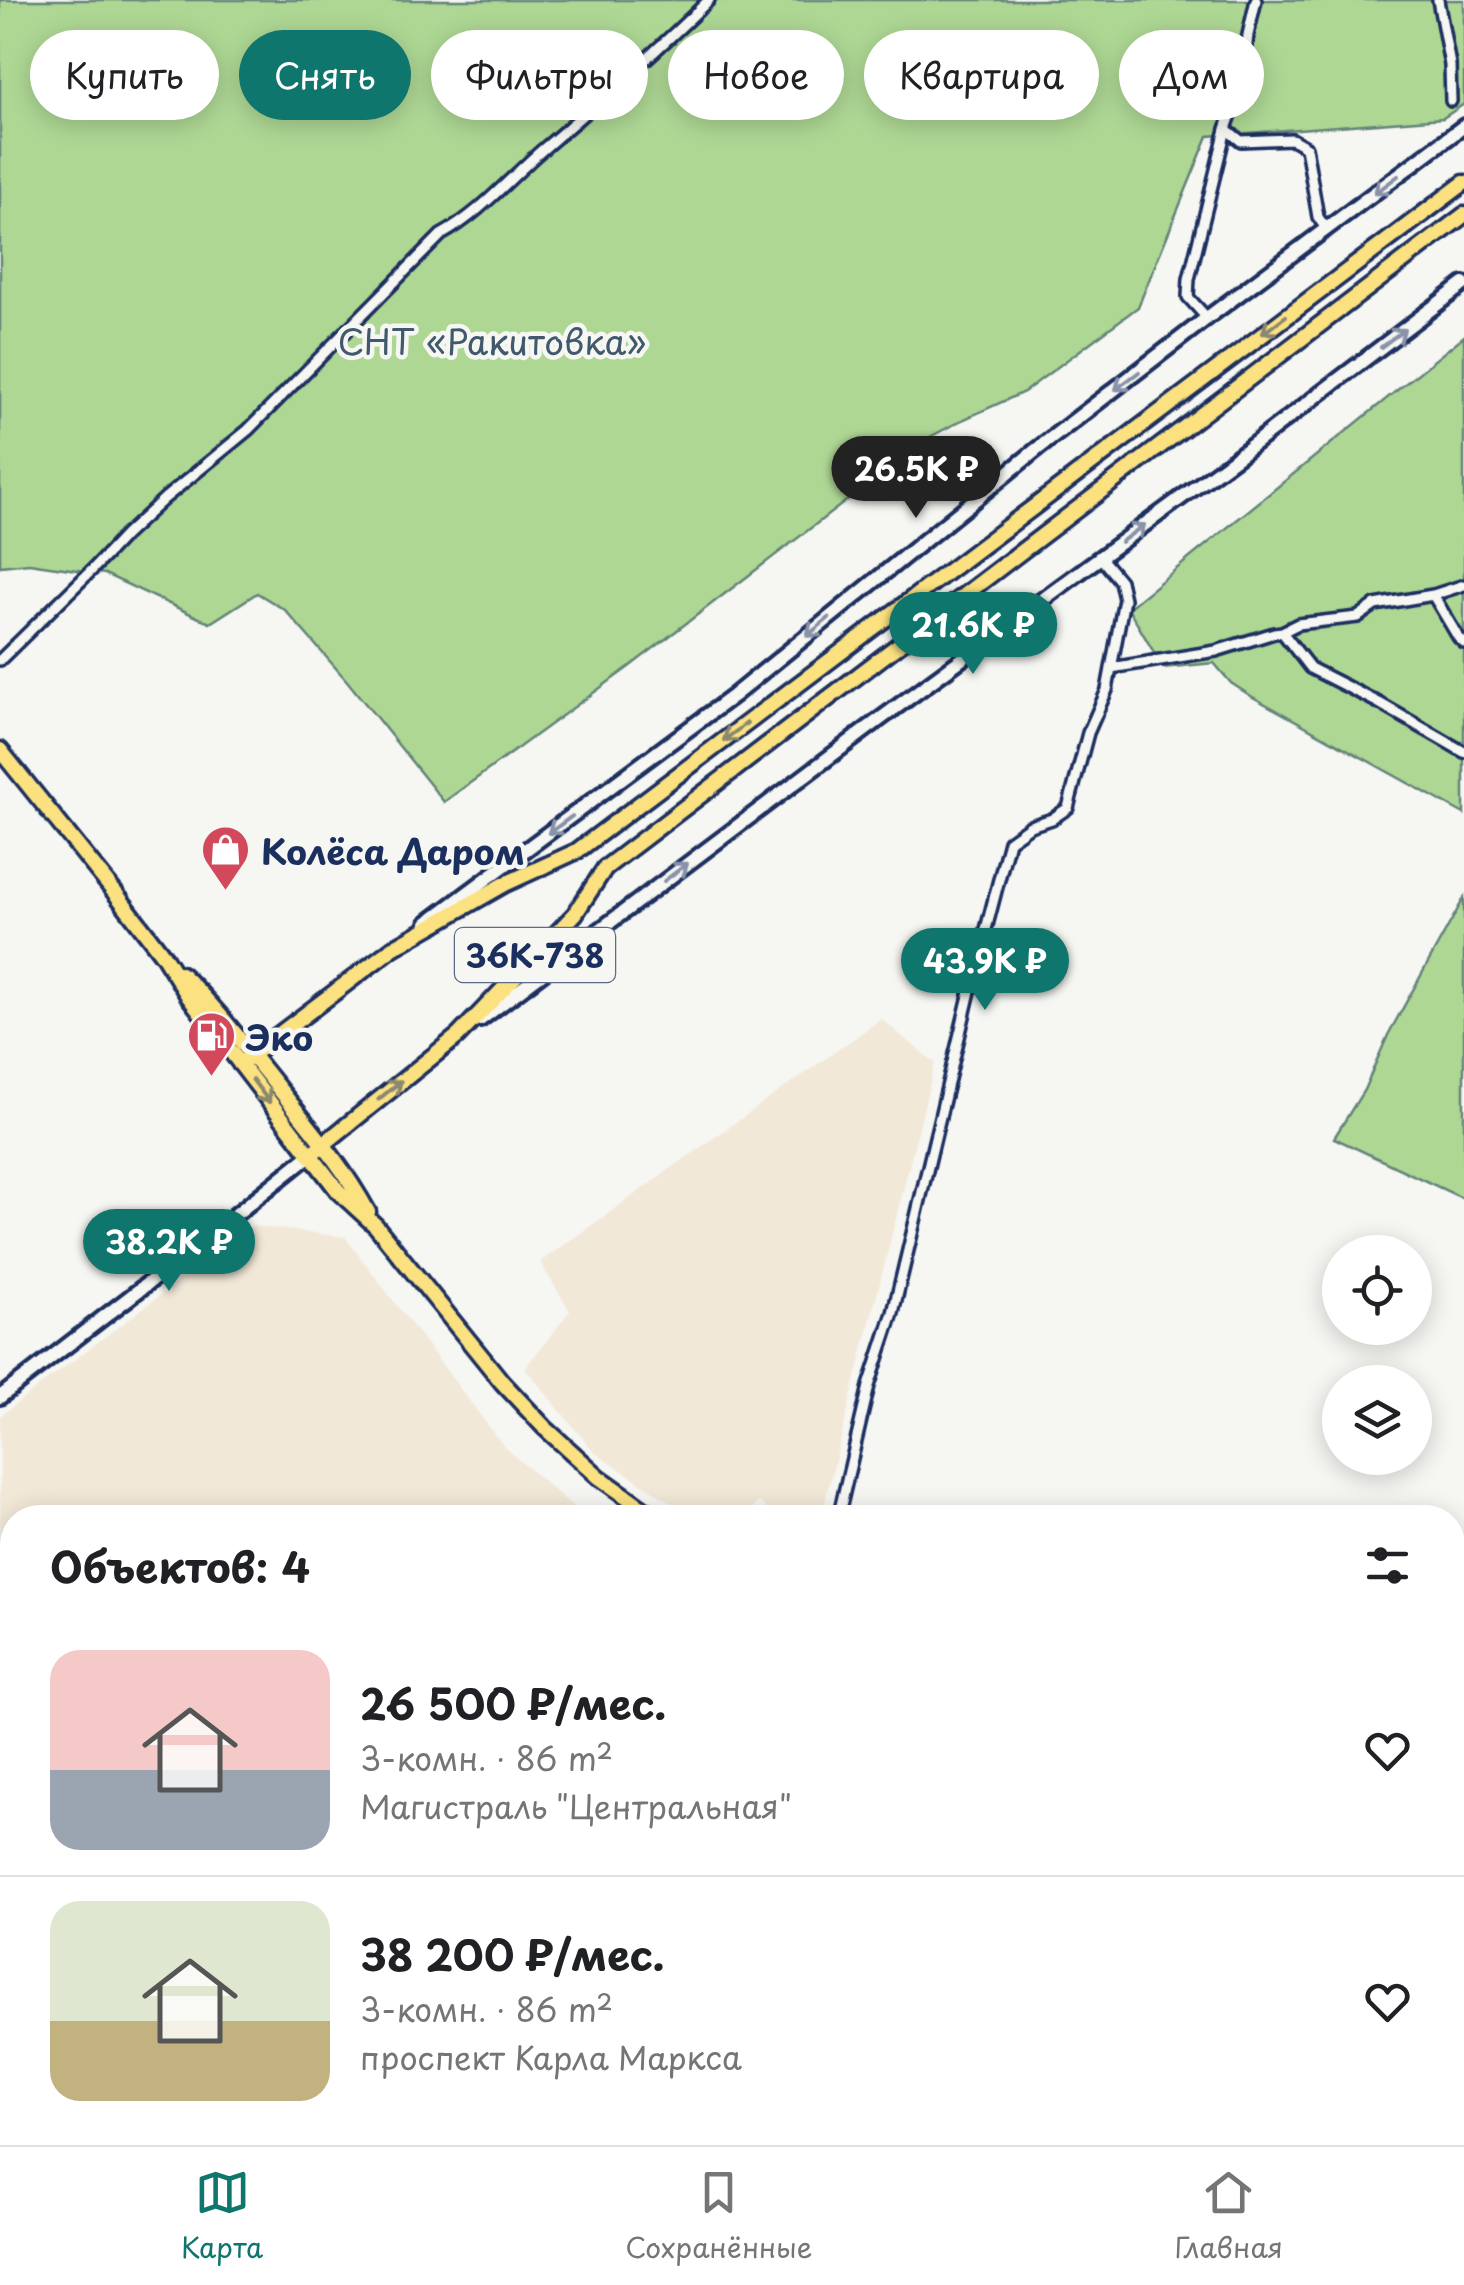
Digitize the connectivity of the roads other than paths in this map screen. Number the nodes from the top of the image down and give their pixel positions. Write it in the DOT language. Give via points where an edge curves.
graph roads {
  1 [pos="708,0"];
  2 [pos="1256,0"];
  3 [pos="1438,0"];
  4 [pos="1451,101"];
  5 [pos="1464,126"];
  6 [pos="1226,129"];
  7 [pos="1464,183"];
  8 [pos="1464,216"];
  9 [pos="1327,230"];
  10 [pos="1464,284"];
  11 [pos="1208,318"];
  12 [pos="1100,558"];
  13 [pos="1464,585"];
  14 [pos="1434,595"];
  15 [pos="1282,632"];
  16 [pos="1464,643"];
  17 [pos="0,660"];
  18 [pos="1111,668"];
  19 [pos="0,750"];
  20 [pos="1464,752"];
  21 [pos="393,948"];
  22 [pos="458,1036"];
  23 [pos="246,1059"];
  24 [pos="323,1144"];
  25 [pos="310,1155"];
  26 [pos="376,1226"];
  27 [pos="0,1398"];
  28 [pos="639,1505"];
  29 [pos="841,1505"];
  1 -- 17 [label="street" via="465,222 440,236 248,430 125,535"];
  2 -- 6 [label="street" via="1243,80"];
  3 -- 4 [label="street"];
  5 -- 9 [label="main road, one-way"];
  6 -- 9 [label="street" via="1241,141 1292,139 1306,147 1318,216"];
  6 -- 11 [label="street" via="1189,278 1188,297"];
  7 -- 21 [label="main road, 36К-738, one-way" via="577,850"];
  8 -- 22 [label="main road, 36К-738" via="605,868 575,914"];
  9 -- 11 [label="main road"];
  12 -- 10 [label="main road, one-way"];
  11 -- 21 [label="main road, one-way" via="734,696"];
  12 -- 18 [label="street" via="1120,581 1124,599"];
  22 -- 12 [label="main road, one-way"];
  13 -- 14 [label="street"];
  14 -- 15 [label="street"];
  14 -- 16 [label="street"];
  15 -- 18 [label="street" via="1216,652"];
  15 -- 20 [label="street" via="1310,668"];
  18 -- 29 [label="street" via="1068,808 1010,841"];
  19 -- 23 [label="main road"];
  21 -- 23 [label="main road, 36К-738"];
  24 -- 22 [label="main road, 36К-738, one-way"];
  23 -- 24 [label="main road"];
  23 -- 25 [label="main road, one-way"];
  24 -- 25 [label="main road"];
  24 -- 26 [label="main road"];
  25 -- 26 [label="main road"];
  25 -- 27 [label="main road"];
  26 -- 28 [label="main road" via="545,1428"];
}
